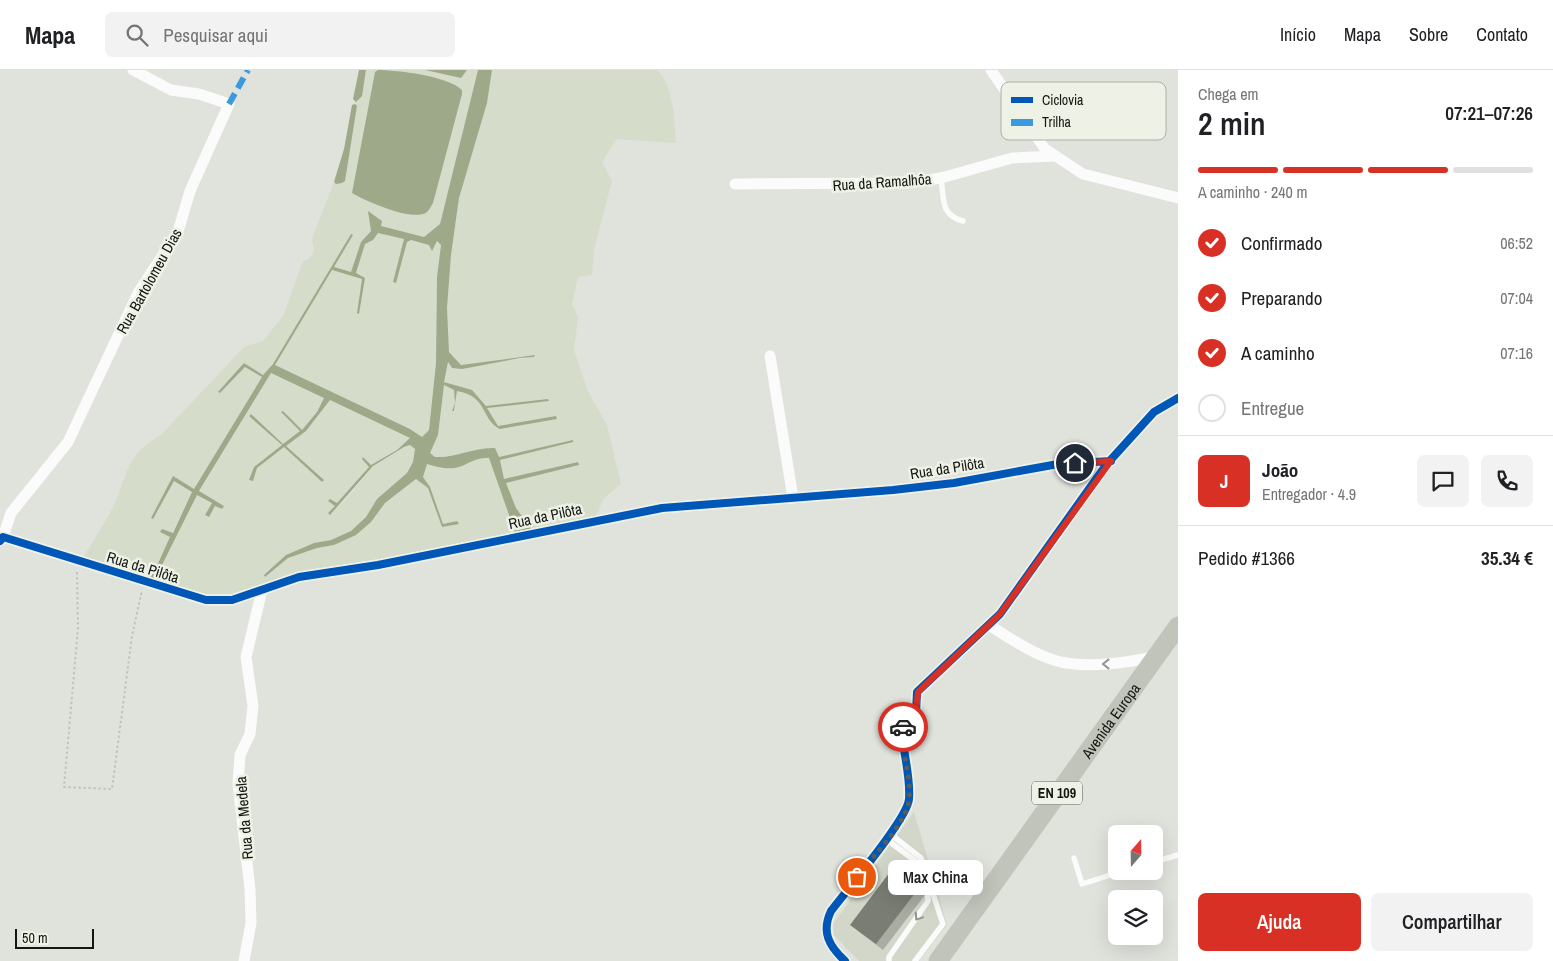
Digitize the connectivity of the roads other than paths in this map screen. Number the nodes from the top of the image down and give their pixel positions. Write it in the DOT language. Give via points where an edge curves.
graph roads {
  1 [pos="133,70"];
  2 [pos="991,70"];
  3 [pos="1001,85"];
  4 [pos="1039,140"];
  5 [pos="1056,156"];
  6 [pos="941,178"];
  7 [pos="735,184"];
  8 [pos="1178,198"];
  9 [pos="963,221"];
  10 [pos="770,356"];
  11 [pos="1178,398"];
  12 [pos="1111,461"];
  13 [pos="793,498"];
  14 [pos="2,539"];
  15 [pos="262,590"];
  16 [pos="989,625"];
  17 [pos="1178,626"];
  18 [pos="1154,657"];
  19 [pos="894,830"];
  20 [pos="883,843"];
  21 [pos="1178,855"];
  22 [pos="1074,858"];
  23 [pos="1163,859"];
  24 [pos="1108,876"];
  25 [pos="939,960"];
  26 [pos="244,961"];
  27 [pos="845,961"];
  28 [pos="889,961"];
  29 [pos="915,961"];
  1 -- 14 [label="street, Rua Bartolomeu Dias" via="171,90 199,94 229,104 190,191 178,232 138,293 68,442 11,513"];
  2 -- 3 [label="street"];
  4 -- 5 [label="street"];
  5 -- 6 [label="street, Rua da Ramalhôa" via="1012,158"];
  5 -- 8 [label="street" via="1083,174"];
  6 -- 7 [label="street, Rua da Ramalhôa" via="907,184"];
  6 -- 9 [label="lane" via="946,212"];
  10 -- 13 [label="street"];
  11 -- 12 [label="street" via="1154,412"];
  12 -- 13 [label="street, Rua da Pilôta" via="1058,464 954,483"];
  12 -- 16 [label="street"];
  13 -- 15 [label="street, Rua da Pilôta" via="662,508 618,515 378,565 299,577"];
  14 -- 15 [label="street, Rua da Pilôta" via="206,600 232,600"];
  15 -- 26 [label="street, Rua da Medela" via="246,657 253,706 250,734 240,756 238,784 250,889 251,923"];
  18 -- 16 [label="street, one-way" via="1121,664 1061,662"];
  16 -- 19 [label="street" via="918,692 916,713 902,727 909,801"];
  17 -- 18 [label="main road, Avenida Europa / EN 109"];
  18 -- 25 [label="main road, Avenida Europa / EN 109"];
  19 -- 20 [label="street"];
  19 -- 29 [label="lane" via="894,837 921,858 943,924"];
  20 -- 27 [label="street" via="826,921 825,933 830,944"];
  20 -- 28 [label="lane, one-way" via="890,842 918,863 929,893 928,901"];
  21 -- 23 [label="lane"];
  22 -- 24 [label="lane" via="1082,884"];
}
